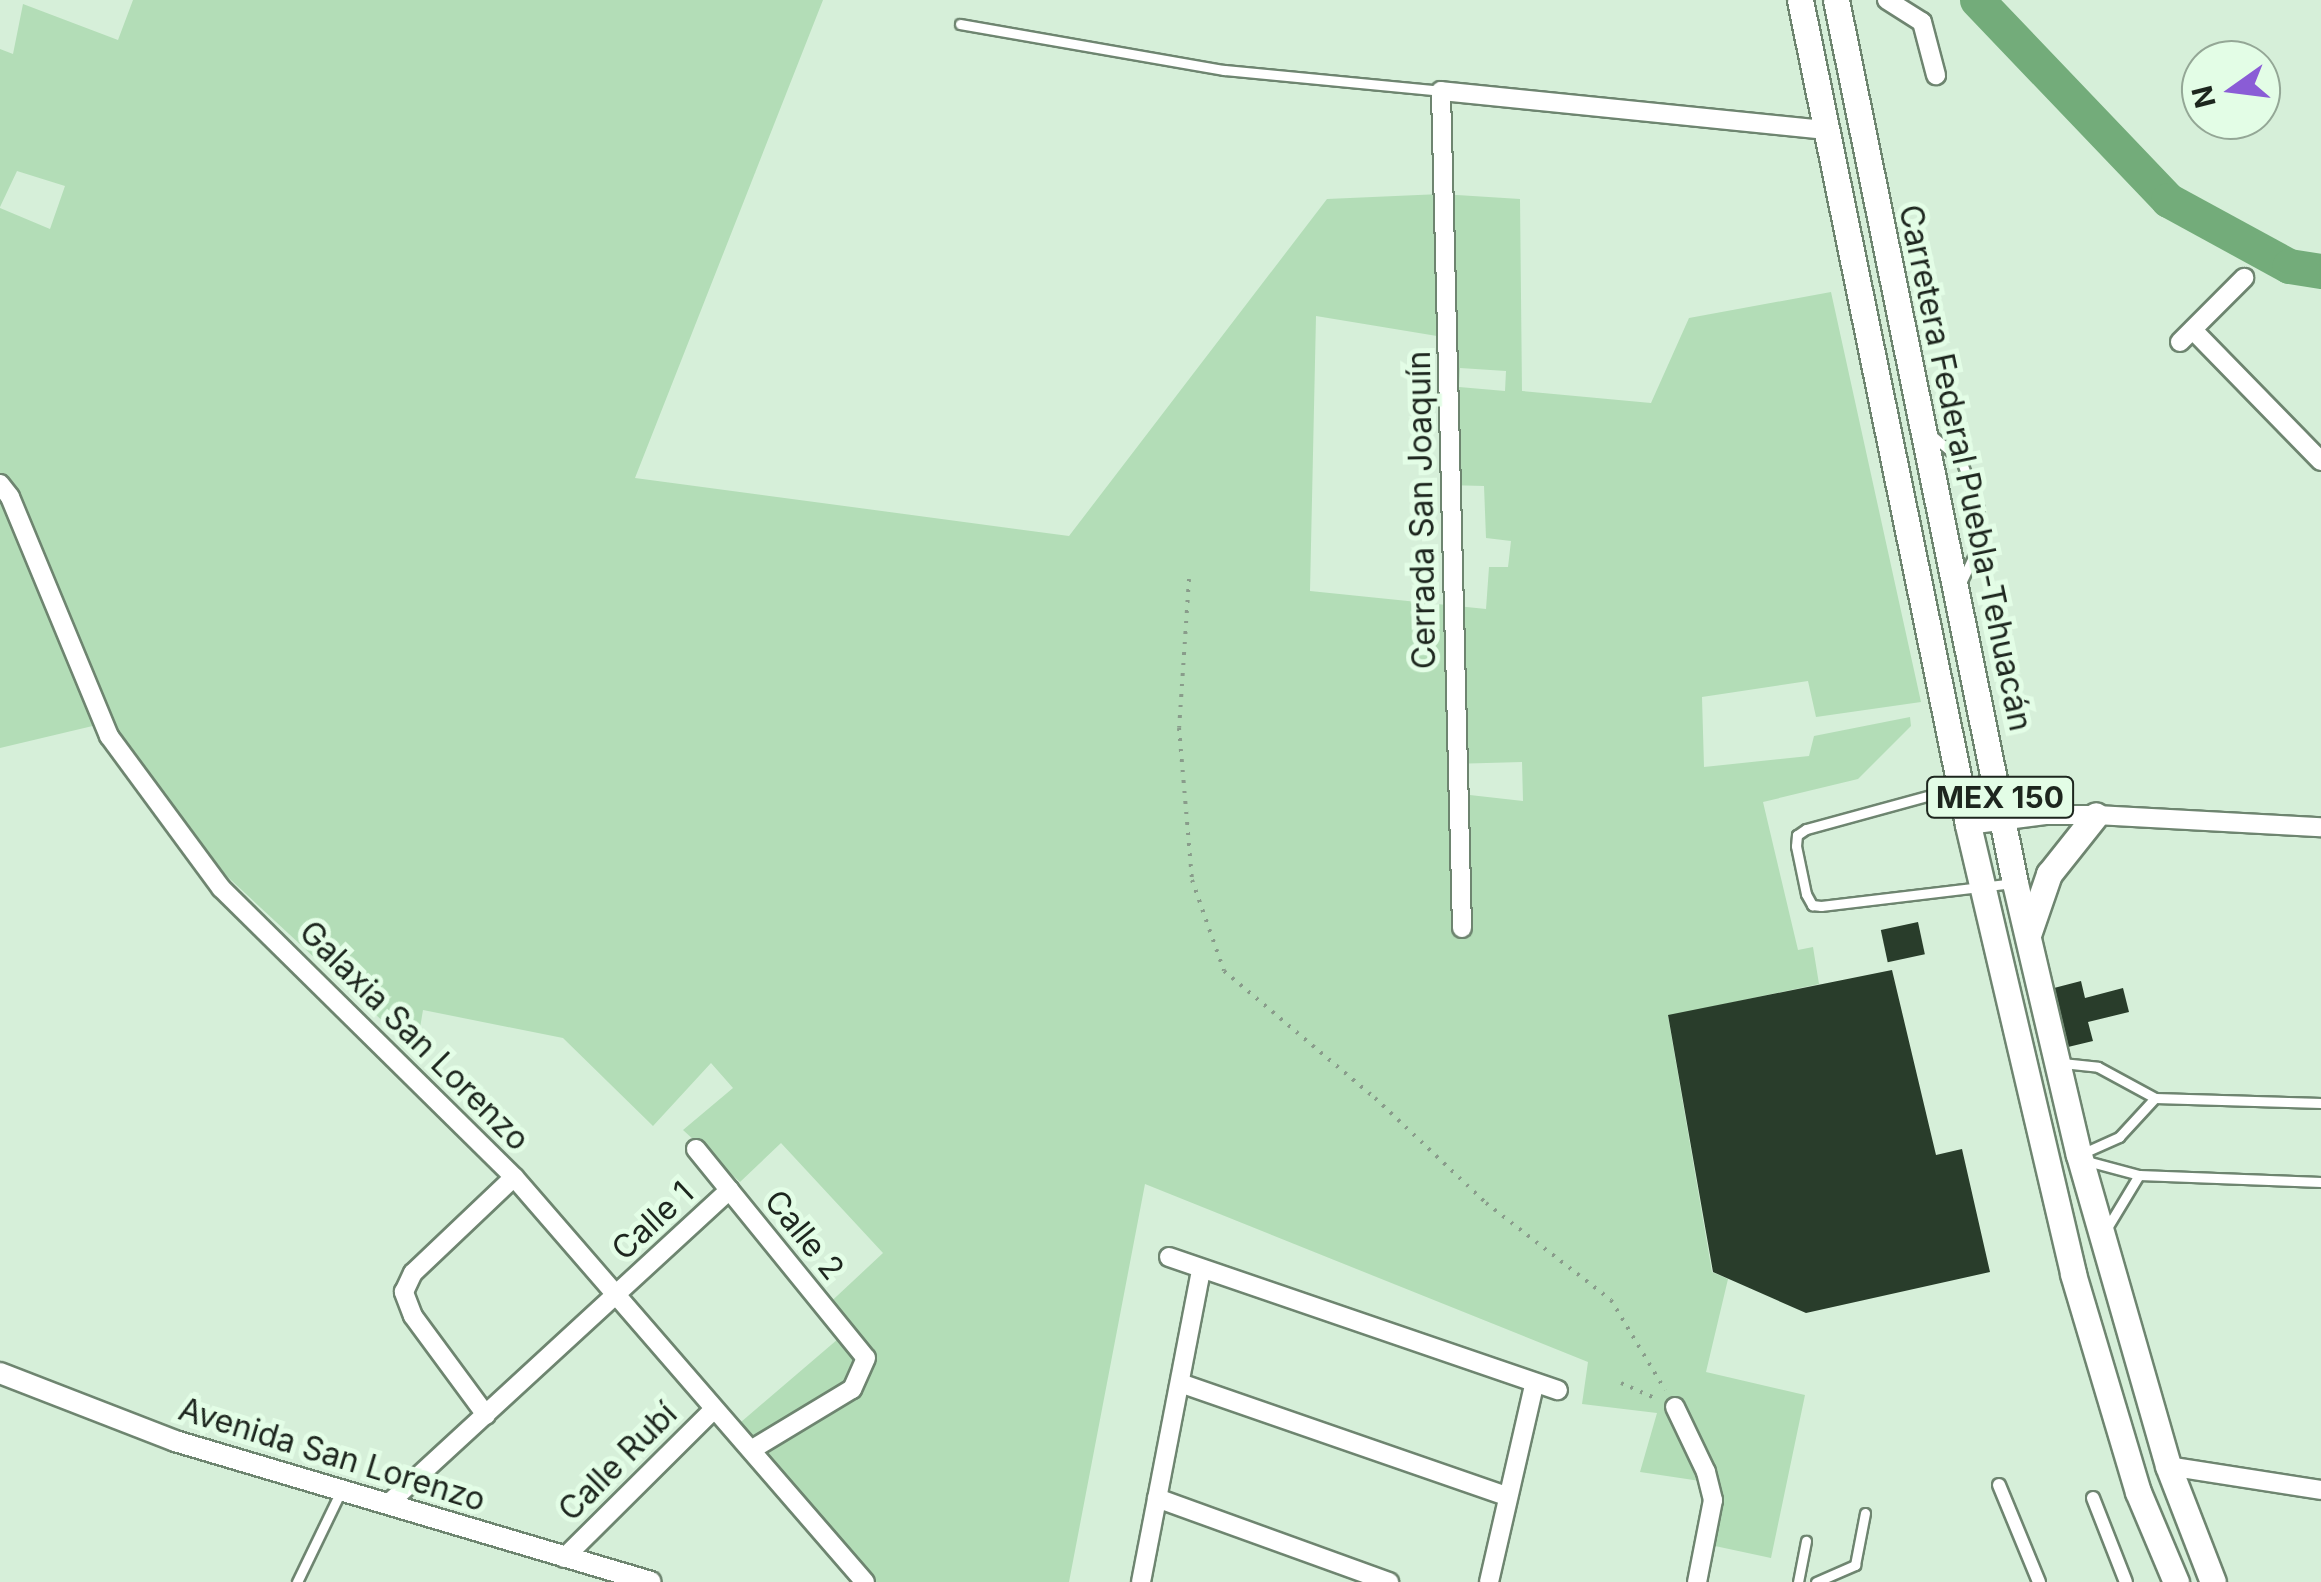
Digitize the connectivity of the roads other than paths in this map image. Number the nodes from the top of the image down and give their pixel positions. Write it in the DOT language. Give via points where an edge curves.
graph roads {
  1 [pos="1800,0"];
  2 [pos="1836,0"];
  3 [pos="1887,0"];
  4 [pos="960,24"];
  5 [pos="1936,75"];
  6 [pos="1442,90"];
  7 [pos="1824,130"];
  8 [pos="2244,278"];
  9 [pos="1922,429"];
  10 [pos="2318,450"];
  11 [pos="0,484"];
  12 [pos="1956,592"];
  13 [pos="1996,777"];
  14 [pos="1960,784"];
  15 [pos="2096,815"];
  16 [pos="2004,819"];
  17 [pos="1968,826"];
  18 [pos="2321,827"];
  19 [pos="2015,883"];
  20 [pos="1982,887"];
  21 [pos="1462,928"];
  22 [pos="2028,935"];
  23 [pos="2057,1063"];
  24 [pos="2155,1098"];
  25 [pos="2321,1103"];
  26 [pos="696,1149"];
  27 [pos="2079,1157"];
  28 [pos="2139,1175"];
  29 [pos="514,1178"];
  30 [pos="2321,1182"];
  31 [pos="730,1190"];
  32 [pos="2100,1239"];
  33 [pos="1169,1256"];
  34 [pos="1201,1270"];
  35 [pos="617,1295"];
  36 [pos="0,1373"];
  37 [pos="1180,1383"];
  38 [pos="1534,1385"];
  39 [pos="1558,1390"];
  40 [pos="1675,1407"];
  41 [pos="714,1408"];
  42 [pos="486,1415"];
  43 [pos="751,1450"];
  44 [pos="2168,1466"];
  45 [pos="1999,1485"];
  46 [pos="342,1490"];
  47 [pos="2321,1490"];
  48 [pos="1506,1496"];
  49 [pos="1156,1498"];
  50 [pos="2093,1498"];
  51 [pos="388,1504"];
  52 [pos="1864,1513"];
  53 [pos="1806,1541"];
  54 [pos="564,1558"];
  55 [pos="297,1582"];
  56 [pos="651,1582"];
  57 [pos="866,1582"];
  58 [pos="1140,1582"];
  59 [pos="1389,1582"];
  60 [pos="1489,1582"];
  61 [pos="1696,1582"];
  62 [pos="1798,1582"];
  63 [pos="1816,1582"];
  64 [pos="2039,1582"];
  65 [pos="2126,1582"];
  66 [pos="2176,1582"];
  67 [pos="2213,1582"];
  1 -- 7 [label="main road, MEX 150"];
  2 -- 9 [label="main road, Carretera Federal Puebla-Tehuacán / MEX 150"];
  3 -- 5 [label="street" via="1922,22"];
  4 -- 6 [label="lane" via="1224,70"];
  6 -- 7 [label="street"];
  6 -- 21 [label="street, Cerrada San Joaquín"];
  7 -- 14 [label="main road, MEX 150"];
  8 -- 10 [label="street" via="2186,336"];
  9 -- 12 [label="main road, Carretera Federal Puebla-Tehuacán / MEX 150"];
  9 -- 12 [label="lane" via="1961,460 1979,510 1975,553"];
  11 -- 29 [label="street, Galaxia San Lorenzo" via="109,736 220,888"];
  12 -- 13 [label="main road, Carretera Federal Puebla-Tehuacán / MEX 150"];
  13 -- 14 [label="lane"];
  13 -- 16 [label="main road, Carretera Federal Puebla-Tehuacán / MEX 150"];
  14 -- 17 [label="main road, MEX 150"];
  14 -- 20 [label="lane" via="1797,835 1806,894 1821,906"];
  15 -- 16 [label="street"];
  15 -- 18 [label="street"];
  15 -- 22 [label="main road" via="2049,874"];
  16 -- 17 [label="street"];
  16 -- 19 [label="main road, Carretera Federal Puebla-Tehuacán / MEX 150"];
  17 -- 20 [label="main road, MEX 150"];
  19 -- 20 [label="lane"];
  19 -- 22 [label="main road, Carretera Federal Puebla-Tehuacán / MEX 150"];
  20 -- 66 [label="main road, MEX 150" via="2073,1274 2138,1492"];
  22 -- 23 [label="main road, Carretera Federal Puebla-Tehuacán / MEX 150"];
  23 -- 24 [label="lane" via="2098,1068"];
  23 -- 27 [label="main road, Carretera Federal Puebla-Tehuacán / MEX 150"];
  24 -- 25 [label="lane"];
  24 -- 27 [label="lane" via="2119,1137"];
  26 -- 31 [label="street, Calle 2"];
  27 -- 28 [label="lane"];
  27 -- 32 [label="main road, Carretera Federal Puebla-Tehuacán / MEX 150"];
  28 -- 30 [label="lane"];
  28 -- 32 [label="lane"];
  29 -- 35 [label="street, Galaxia San Lorenzo"];
  29 -- 42 [label="street" via="413,1273 404,1292"];
  31 -- 35 [label="street, Calle 1"];
  31 -- 43 [label="street, Calle 2" via="866,1358 852,1390"];
  32 -- 44 [label="main road, Carretera Federal Puebla-Tehuacán / MEX 150"];
  33 -- 34 [label="street"];
  34 -- 37 [label="street"];
  34 -- 38 [label="street"];
  35 -- 41 [label="street, Galaxia San Lorenzo"];
  35 -- 42 [label="street, Calle 1"];
  36 -- 46 [label="street, Avenida San Lorenzo" via="175,1441"];
  37 -- 48 [label="street"];
  37 -- 49 [label="street"];
  38 -- 39 [label="street"];
  38 -- 48 [label="street"];
  40 -- 61 [label="street" via="1713,1500"];
  41 -- 43 [label="street, Galaxia San Lorenzo"];
  41 -- 54 [label="street, Calle Rubí"];
  42 -- 51 [label="street, Calle 1"];
  43 -- 57 [label="street, Galaxia San Lorenzo"];
  44 -- 47 [label="street"];
  44 -- 67 [label="main road, Carretera Federal Puebla-Tehuacán / MEX 150"];
  45 -- 64 [label="street"];
  46 -- 51 [label="street, Avenida San Lorenzo"];
  46 -- 55 [label="lane"];
  48 -- 60 [label="street"];
  49 -- 58 [label="street"];
  49 -- 59 [label="street"];
  50 -- 65 [label="street"];
  51 -- 54 [label="street, Avenida San Lorenzo"];
  52 -- 63 [label="lane" via="1855,1565"];
  53 -- 62 [label="lane"];
  54 -- 56 [label="street, Avenida San Lorenzo"];
}
